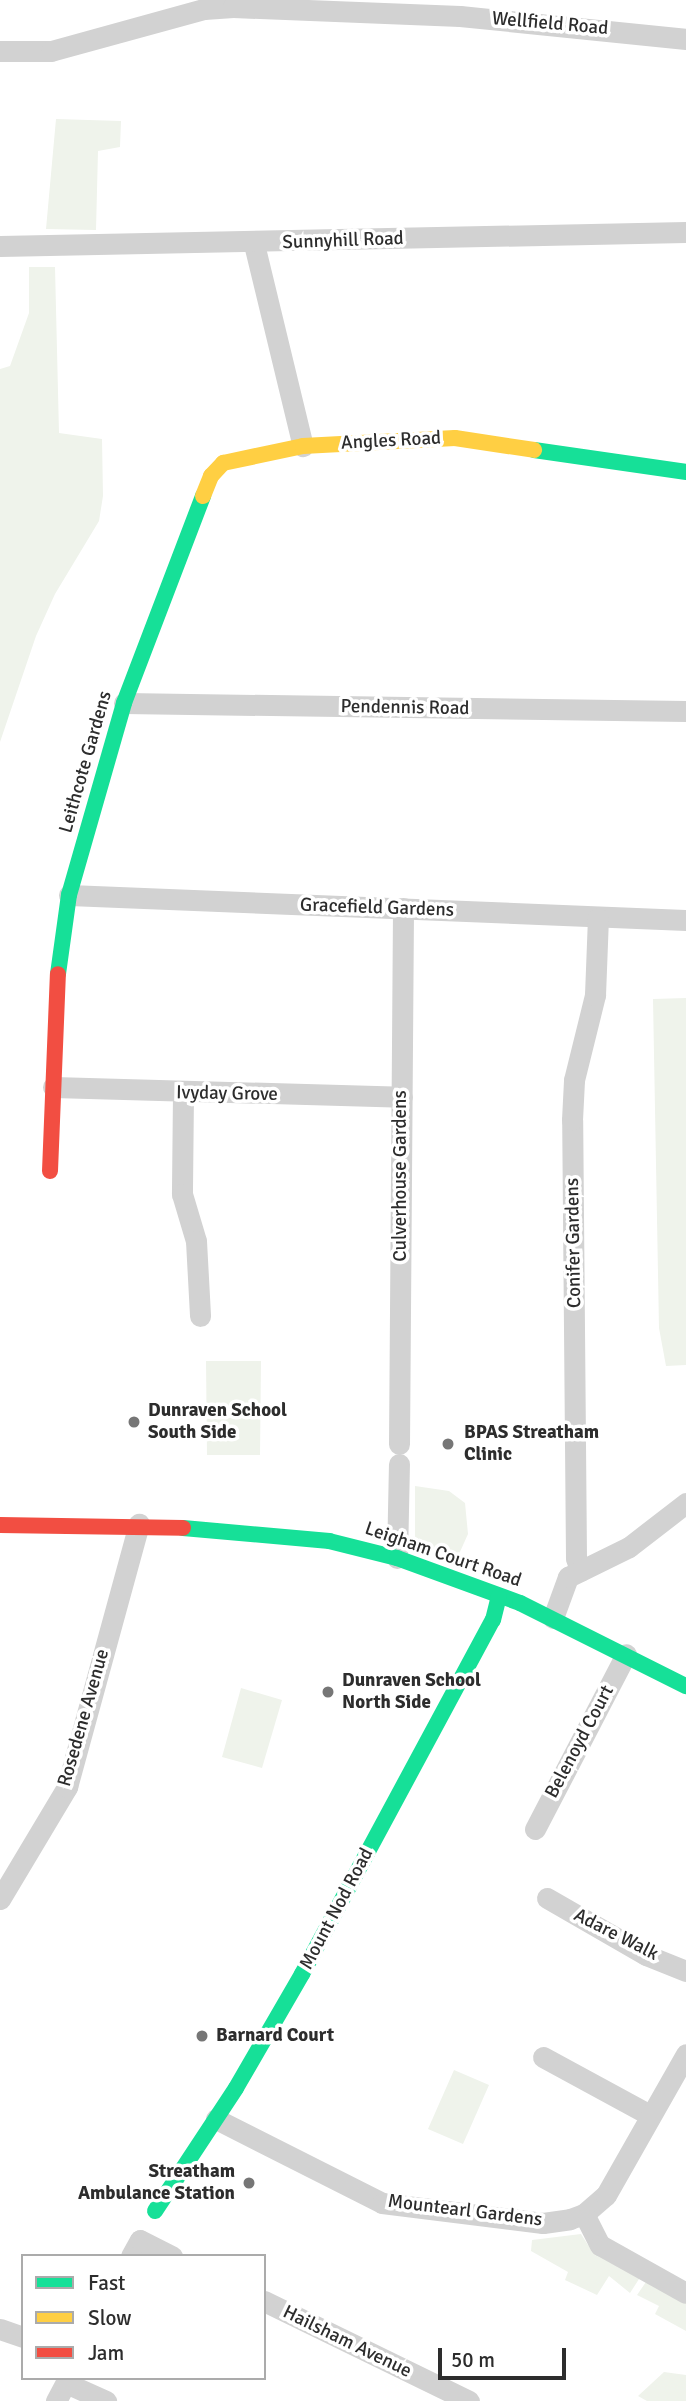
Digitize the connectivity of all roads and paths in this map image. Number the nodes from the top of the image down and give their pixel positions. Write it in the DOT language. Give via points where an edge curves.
graph roads {
  1 [pos="686,39"];
  2 [pos="0,51"];
  3 [pos="686,232"];
  4 [pos="254,244"];
  5 [pos="0,246"];
  6 [pos="303,446"];
  7 [pos="686,472"];
  8 [pos="124,703"];
  9 [pos="686,711"];
  10 [pos="69,895"];
  11 [pos="403,908"];
  12 [pos="598,918"];
  13 [pos="686,920"];
  14 [pos="53,1087"];
  15 [pos="184,1093"];
  16 [pos="402,1097"];
  17 [pos="50,1171"];
  18 [pos="200,1316"];
  19 [pos="686,1503"];
  20 [pos="139,1524"];
  21 [pos="0,1525"];
  22 [pos="397,1559"];
  23 [pos="574,1574"];
  24 [pos="499,1596"];
  25 [pos="553,1618"];
  26 [pos="626,1654"];
  27 [pos="686,1686"];
  28 [pos="534,1829"];
  29 [pos="547,1898"];
  30 [pos="0,1899"];
  31 [pos="686,1971"];
  32 [pos="686,2054"];
  33 [pos="543,2057"];
  34 [pos="650,2115"];
  35 [pos="216,2119"];
  36 [pos="155,2211"];
  37 [pos="584,2214"];
  38 [pos="136,2248"];
  39 [pos="163,2254"];
  40 [pos="686,2293"];
  41 [pos="266,2302"];
  42 [pos="0,2329"];
  43 [pos="21,2336"];
  44 [pos="63,2387"];
  45 [pos="106,2401"];
  46 [pos="468,2401"];
  1 -- 2 [label="street, Wellfield Road" via="460,16 233,7 204,9 51,51"];
  3 -- 4 [label="street, Sunnyhill Road"];
  4 -- 5 [label="street, Sunnyhill Road"];
  4 -- 6 [label="street"];
  6 -- 7 [label="street, Angles Road" via="455,438"];
  6 -- 8 [label="street, Leithcote Gardens" via="223,463 211,475"];
  8 -- 9 [label="street, Pendennis Road"];
  8 -- 10 [label="street, Leithcote Gardens"];
  10 -- 11 [label="street, Gracefield Gardens"];
  10 -- 14 [label="street, Leithcote Gardens" via="59,945"];
  11 -- 12 [label="street, Gracefield Gardens"];
  11 -- 16 [label="street, Culverhouse Gardens"];
  12 -- 13 [label="street, Gracefield Gardens"];
  12 -- 23 [label="street, Conifer Gardens" via="595,995 574,1080 572,1120"];
  14 -- 15 [label="street, Ivyday Grove"];
  14 -- 17 [label="street, Leithcote Gardens"];
  15 -- 16 [label="street, Ivyday Grove"];
  15 -- 18 [label="street" via="182,1194 196,1241"];
  16 -- 22 [label="street, Culverhouse Gardens"];
  19 -- 23 [label="street" via="629,1547"];
  20 -- 21 [label="street, Leigham Court Road"];
  20 -- 22 [label="street, Leigham Court Road" via="329,1541"];
  20 -- 30 [label="street, Rosedene Avenue" via="67,1787"];
  22 -- 24 [label="street, Leigham Court Road"];
  23 -- 25 [label="street"];
  24 -- 25 [label="street, Leigham Court Road"];
  24 -- 35 [label="street, Mount Nod Road" via="493,1620 302,1974"];
  25 -- 26 [label="street, Leigham Court Road"];
  26 -- 27 [label="street, Leigham Court Road"];
  26 -- 28 [label="street, Belenoyd Court"];
  29 -- 31 [label="street, Adare Walk" via="646,1955"];
  32 -- 34 [label="street"];
  33 -- 34 [label="street"];
  34 -- 37 [label="street" via="618,2177"];
  35 -- 36 [label="street, Mount Nod Road"];
  35 -- 37 [label="street, Mountearl Gardens" via="350,2189 394,2206 543,2223"];
  37 -- 40 [label="street" via="600,2245"];
  38 -- 39 [label="street"];
  41 -- 46 [label="street, Hailsham Avenue"];
  42 -- 43 [label="street"];
  44 -- 45 [label="street"];
}
